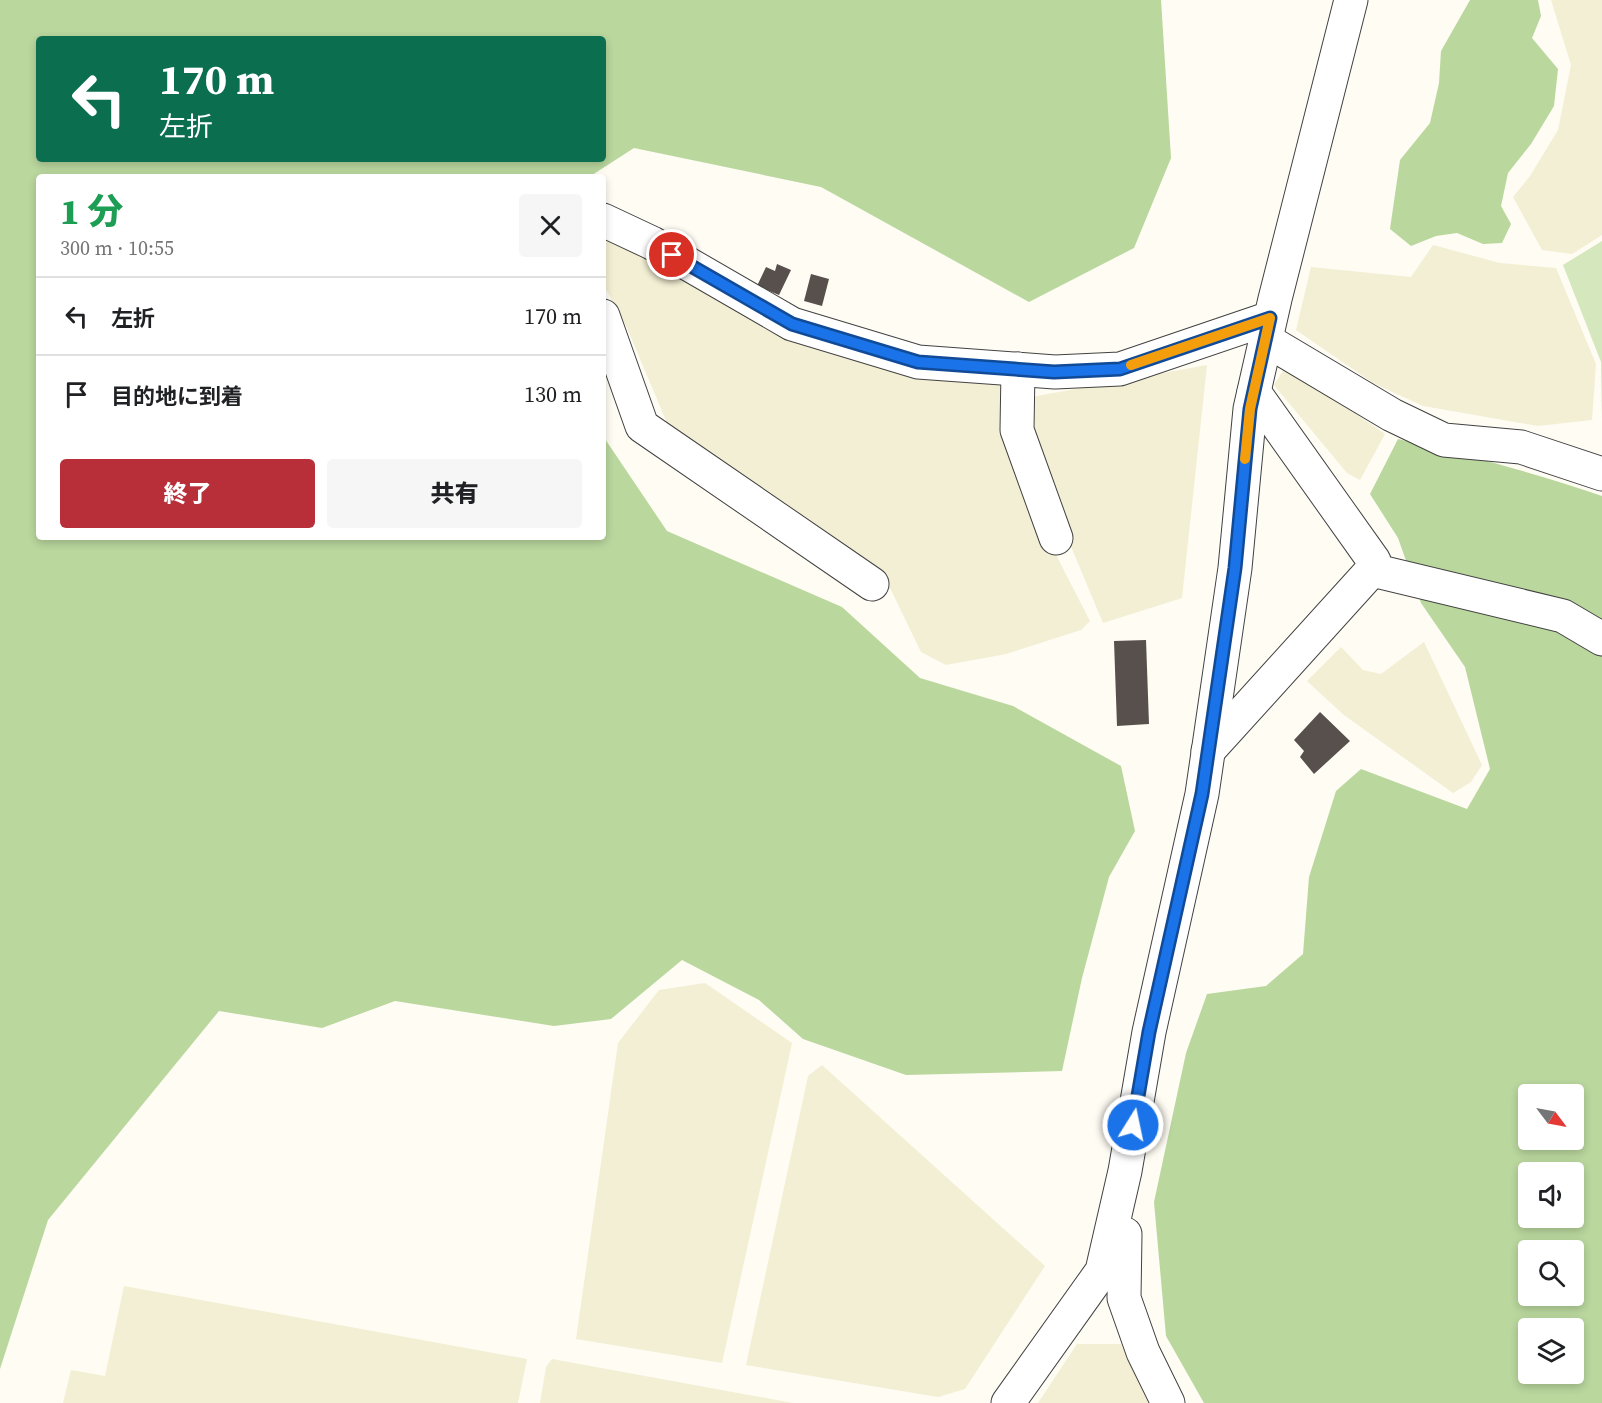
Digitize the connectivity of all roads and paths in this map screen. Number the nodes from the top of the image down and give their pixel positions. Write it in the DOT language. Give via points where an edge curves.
graph roads {
  1 [pos="1351,0"];
  2 [pos="606,221"];
  3 [pos="606,324"];
  4 [pos="1268,329"];
  5 [pos="1018,369"];
  6 [pos="1254,392"];
  7 [pos="1602,474"];
  8 [pos="1056,538"];
  9 [pos="1372,570"];
  10 [pos="872,584"];
  11 [pos="1602,639"];
  12 [pos="1208,752"];
  13 [pos="1125,1171"];
  14 [pos="1008,1403"];
  15 [pos="1168,1403"];
  1 -- 4 [label="street"];
  2 -- 5 [label="street" via="652,243 792,324 918,362"];
  3 -- 10 [label="street" via="642,426"];
  4 -- 5 [label="street" via="1120,369"];
  4 -- 6 [label="street"];
  4 -- 7 [label="street" via="1392,415 1443,440 1521,447"];
  5 -- 8 [label="street" via="1017,430"];
  6 -- 9 [label="street" via="1374,561"];
  6 -- 12 [label="street" via="1235,568"];
  9 -- 11 [label="street" via="1563,616"];
  9 -- 12 [label="street"];
  12 -- 13 [label="street" via="1149,1032"];
  13 -- 14 [label="street" via="1102,1270"];
  13 -- 15 [label="street" via="1124,1298 1143,1352"];
}
